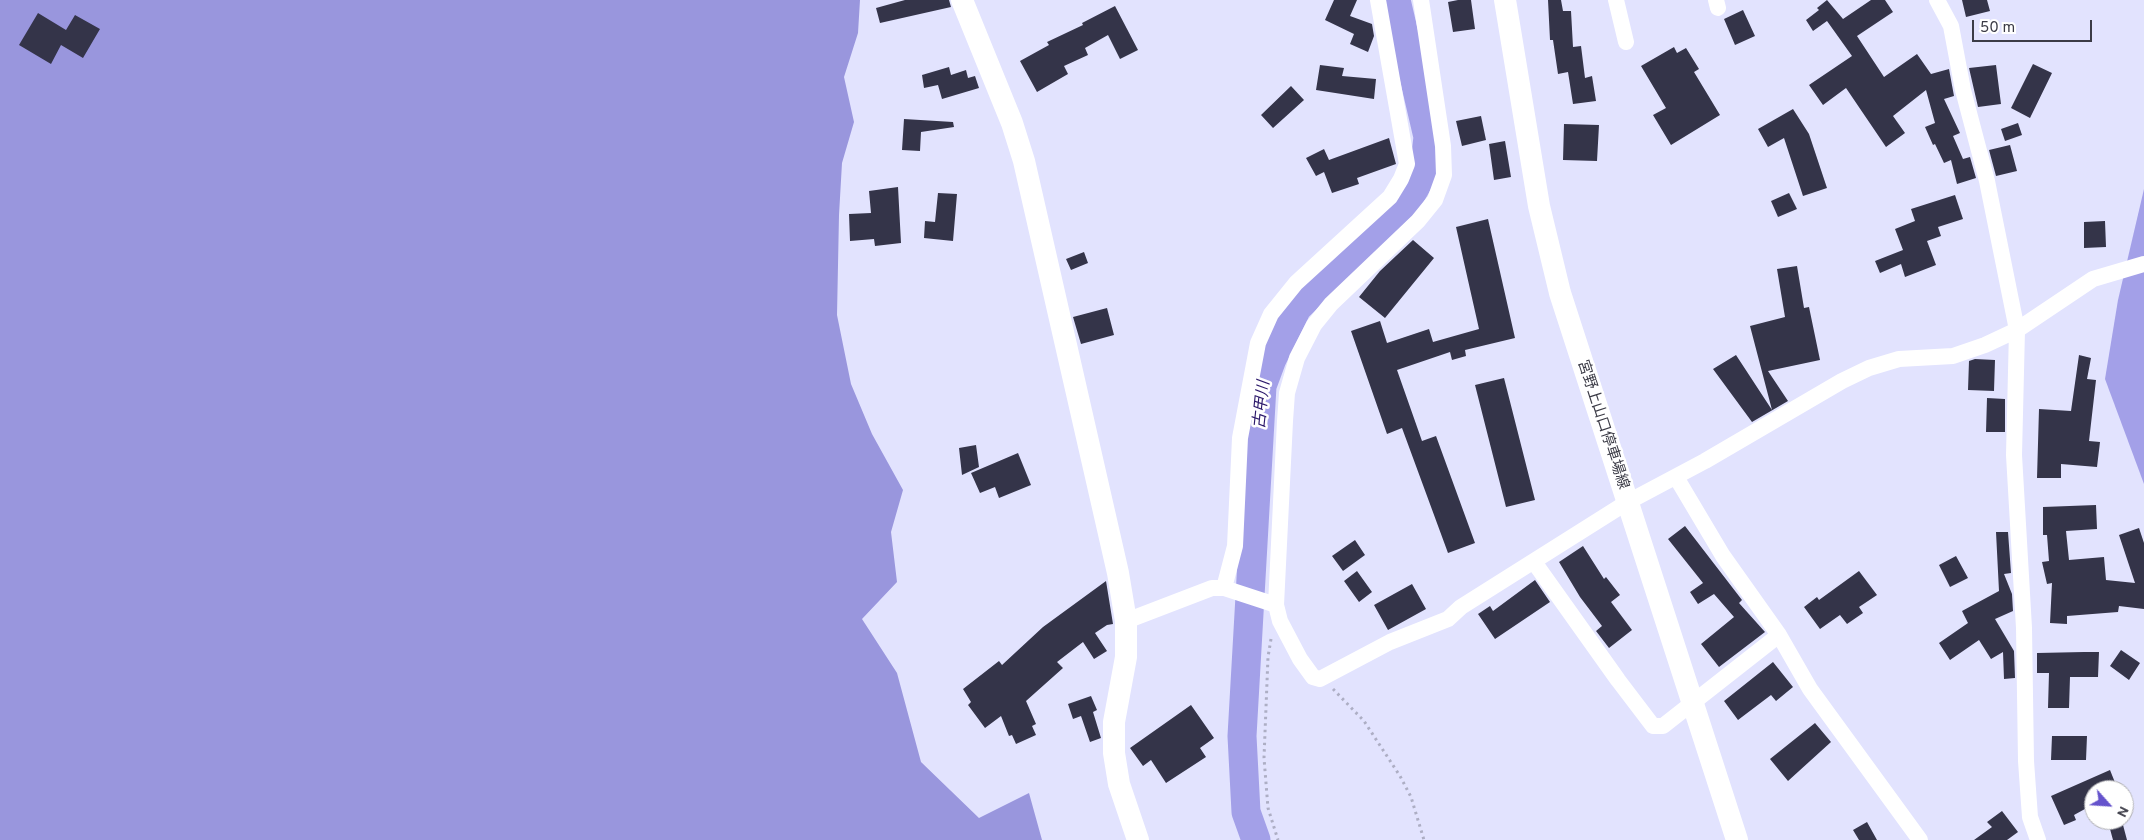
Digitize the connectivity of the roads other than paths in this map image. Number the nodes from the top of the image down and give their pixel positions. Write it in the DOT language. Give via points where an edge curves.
graph roads {
  1 [pos="962,0"];
  2 [pos="1378,0"];
  3 [pos="1421,0"];
  4 [pos="1505,0"];
  5 [pos="1616,0"];
  6 [pos="1937,0"];
  7 [pos="1626,42"];
  8 [pos="2144,264"];
  9 [pos="2017,330"];
  10 [pos="1676,477"];
  11 [pos="1626,503"];
  12 [pos="1534,562"];
  13 [pos="1230,590"];
  14 [pos="1272,604"];
  15 [pos="1126,621"];
  16 [pos="1779,635"];
  17 [pos="1693,703"];
  18 [pos="1138,840"];
  19 [pos="1737,840"];
  20 [pos="1920,840"];
  21 [pos="2038,840"];
  1 -- 15 [label="main road" via="1024,161 1118,573"];
  2 -- 13 [label="street" via="1407,164 1390,197 1296,283 1272,314 1258,343 1240,438"];
  3 -- 14 [label="street" via="1443,146 1444,175 1435,200 1418,221 1331,304 1314,325 1298,358 1287,393 1284,420"];
  4 -- 11 [label="main road, 宮野上山口停車場線" via="1539,206 1560,293"];
  5 -- 7 [label="street"];
  6 -- 9 [label="street" via="1951,26"];
  8 -- 9 [label="street" via="2093,279"];
  9 -- 10 [label="street" via="1953,356 1899,359 1869,368"];
  9 -- 21 [label="street" via="2014,455 2024,628 2026,760 2030,818"];
  10 -- 11 [label="street"];
  10 -- 16 [label="street" via="1723,556"];
  11 -- 12 [label="street"];
  11 -- 17 [label="main road, 宮野上山口停車場線"];
  12 -- 14 [label="street" via="1460,606 1448,619 1390,642 1320,679 1313,677 1300,659"];
  12 -- 17 [label="street" via="1653,726 1663,726"];
  13 -- 14 [label="street"];
  13 -- 15 [label="street" via="1212,588"];
  15 -- 18 [label="main road" via="1126,657 1114,722 1114,753 1119,784"];
  16 -- 17 [label="street"];
  16 -- 20 [label="street" via="1810,689"];
  17 -- 19 [label="main road, 宮野上山口停車場線"];
}
